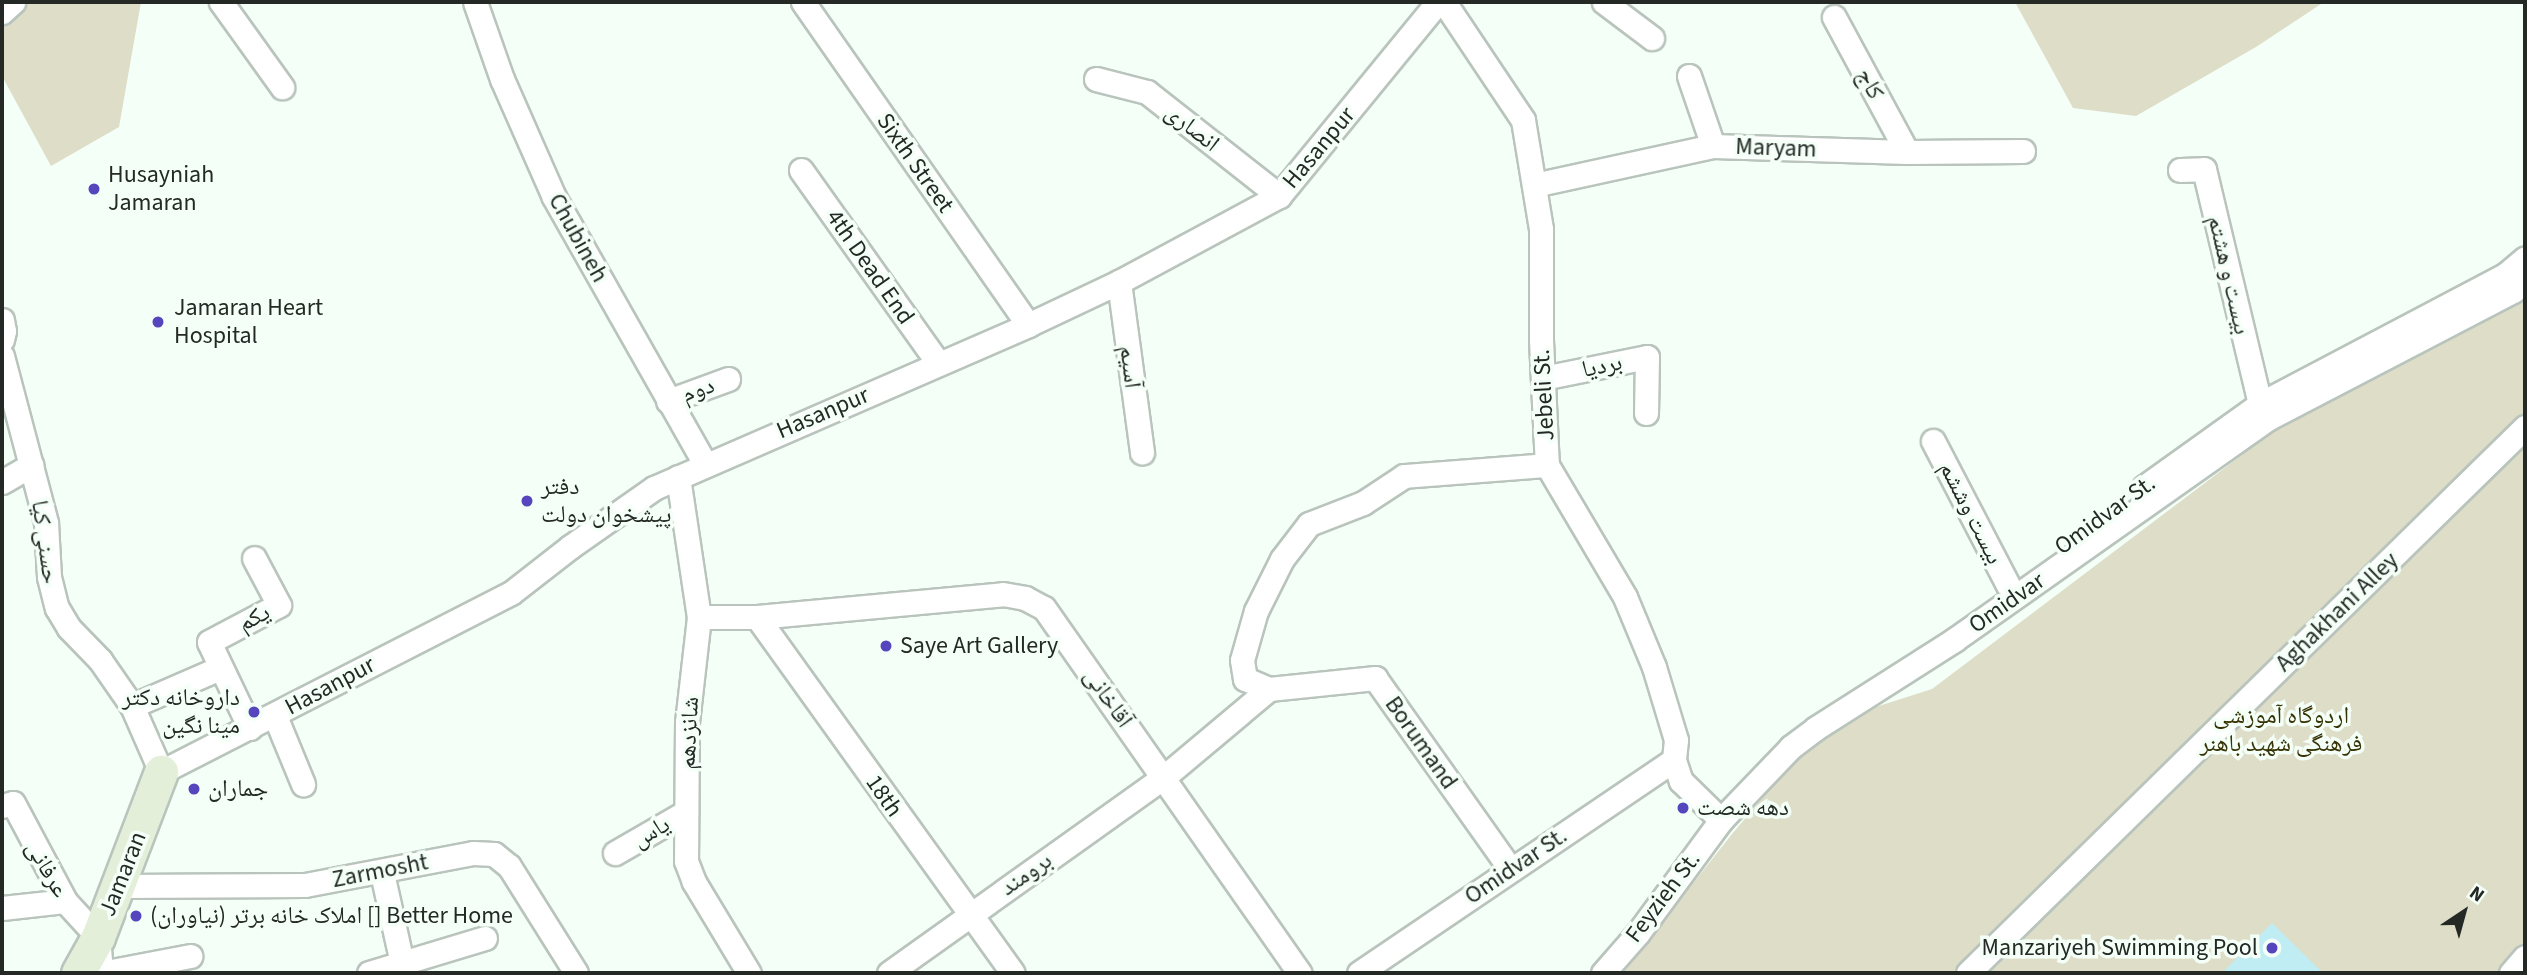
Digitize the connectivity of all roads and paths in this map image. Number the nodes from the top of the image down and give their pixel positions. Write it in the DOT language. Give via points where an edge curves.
graph roads {
  1 [pos="13,2"];
  2 [pos="221,2"];
  3 [pos="475,2"];
  4 [pos="803,2"];
  5 [pos="1438,2"];
  6 [pos="1444,2"];
  7 [pos="1604,2"];
  8 [pos="2,12"];
  9 [pos="1834,17"];
  10 [pos="1652,38"];
  11 [pos="1689,76"];
  12 [pos="1096,79"];
  13 [pos="282,87"];
  14 [pos="1713,146"];
  15 [pos="2023,150"];
  16 [pos="1906,152"];
  17 [pos="802,170"];
  18 [pos="2180,170"];
  19 [pos="1534,184"];
  20 [pos="1279,196"];
  21 [pos="2525,258"];
  22 [pos="1119,282"];
  23 [pos="2514,282"];
  24 [pos="2,320"];
  25 [pos="1028,325"];
  26 [pos="2,340"];
  27 [pos="2,356"];
  28 [pos="938,363"];
  29 [pos="1543,378"];
  30 [pos="728,379"];
  31 [pos="668,401"];
  32 [pos="2264,411"];
  33 [pos="1646,413"];
  34 [pos="2525,427"];
  35 [pos="1933,441"];
  36 [pos="1142,452"];
  37 [pos="705,464"];
  38 [pos="32,465"];
  39 [pos="1547,465"];
  40 [pos="678,477"];
  41 [pos="2,482"];
  42 [pos="254,558"];
  43 [pos="2008,584"];
  44 [pos="699,617"];
  45 [pos="757,617"];
  46 [pos="220,668"];
  47 [pos="1269,689"];
  48 [pos="132,706"];
  49 [pos="275,716"];
  50 [pos="250,728"];
  51 [pos="1787,743"];
  52 [pos="1677,771"];
  53 [pos="161,772"];
  54 [pos="1164,777"];
  55 [pos="303,784"];
  56 [pos="2,806"];
  57 [pos="686,812"];
  58 [pos="1717,816"];
  59 [pos="615,853"];
  60 [pos="1510,869"];
  61 [pos="382,873"];
  62 [pos="119,886"];
  63 [pos="65,901"];
  64 [pos="2,908"];
  65 [pos="968,914"];
  66 [pos="99,937"];
  67 [pos="485,938"];
  68 [pos="190,956"];
  69 [pos="2525,957"];
  70 [pos="402,963"];
  71 [pos="78,973"];
  72 [pos="101,973"];
  73 [pos="369,973"];
  74 [pos="576,973"];
  75 [pos="750,973"];
  76 [pos="890,973"];
  77 [pos="1013,973"];
  78 [pos="1300,973"];
  79 [pos="1359,973"];
  80 [pos="1603,973"];
  81 [pos="1968,973"];
  82 [pos="2511,973"];
  1 -- 8 [label="street"];
  2 -- 13 [label="street"];
  3 -- 31 [label="street, Chubineh" via="502,79 554,197"];
  4 -- 25 [label="street, Sixth Street"];
  5 -- 20 [label="street, Hasanpur"];
  6 -- 19 [label="street, Jebeli St." via="1523,120"];
  7 -- 10 [label="street"];
  9 -- 16 [label="street, کاج"];
  11 -- 14 [label="street"];
  12 -- 20 [label="street, انصاری" via="1147,92"];
  14 -- 16 [label="street, Maryam"];
  14 -- 19 [label="street, Maryam"];
  15 -- 16 [label="street, Maryam"];
  17 -- 28 [label="street, 4th Dead End"];
  18 -- 32 [label="street, بیست و هشتم" via="2204,169"];
  19 -- 29 [label="street, Jebeli St." via="1541,229"];
  20 -- 22 [label="street, Hasanpur"];
  21 -- 23 [label="street"];
  22 -- 25 [label="street, Hasanpur"];
  22 -- 36 [label="street, آسیم"];
  23 -- 32 [label="street, Omidvar St."];
  24 -- 26 [label="street"];
  25 -- 28 [label="street, Hasanpur"];
  27 -- 38 [label="street, حسنی کیا"];
  28 -- 37 [label="street, Hasanpur"];
  29 -- 33 [label="street, بردیا" via="1647,357"];
  29 -- 39 [label="street, Jebeli St."];
  30 -- 31 [label="street, دوم"];
  31 -- 37 [label="street, Chubineh"];
  32 -- 43 [label="street, Omidvar St."];
  32 -- 51 [label="street, Omidvar" via="1954,640"];
  34 -- 81 [label="street, Aghakhani Alley"];
  35 -- 43 [label="street, بیست وششم"];
  37 -- 40 [label="street, Hasanpur"];
  38 -- 41 [label="street"];
  38 -- 48 [label="street, حسنی کیا" via="46,523 48,576 57,608"];
  39 -- 47 [label="street" via="1404,476 1363,503 1309,524 1282,559 1256,611 1242,660 1245,679"];
  39 -- 52 [label="street, Jebeli St." via="1625,597 1654,667 1676,740"];
  40 -- 44 [label="street, شانزدهم"];
  40 -- 49 [label="street, Hasanpur" via="634,500 512,593"];
  42 -- 46 [label="street, یکم" via="279,605 209,642"];
  43 -- 51 [label="street, Omidvar St."];
  44 -- 45 [label="street, آقاخانی"];
  44 -- 57 [label="street, شانزدهم" via="687,722"];
  45 -- 54 [label="street, آقاخانی" via="1003,594 1025,598 1044,608"];
  45 -- 65 [label="street, 18th"];
  46 -- 48 [label="street"];
  46 -- 50 [label="street, یکم"];
  47 -- 54 [label="street"];
  47 -- 60 [label="street, Borumand" via="1375,678"];
  48 -- 53 [label="street, حسنی کیا"];
  49 -- 50 [label="street, Hasanpur"];
  49 -- 55 [label="street"];
  50 -- 53 [label="street, Hasanpur"];
  51 -- 58 [label="street, Omidvar St."];
  52 -- 58 [label="street"];
  52 -- 60 [label="street, Omidvar St."];
  53 -- 62 [label="main road, Jamaran"];
  54 -- 65 [label="street, برومند"];
  54 -- 78 [label="street, آقاخانی"];
  56 -- 63 [label="street, عرفانی" via="13,803"];
  57 -- 59 [label="street, یاس"];
  57 -- 75 [label="street, شانزدهم" via="690,872"];
  58 -- 80 [label="street, Feyzieh St." via="1639,933"];
  60 -- 79 [label="street, Omidvar St."];
  61 -- 62 [label="street, Zarmosht" via="305,885"];
  61 -- 70 [label="street"];
  61 -- 74 [label="street, Zarmosht" via="473,853 494,854 509,866"];
  62 -- 66 [label="main road, Jamaran"];
  63 -- 64 [label="street"];
  63 -- 66 [label="street, عرفانی"];
  65 -- 76 [label="street, برومند"];
  65 -- 77 [label="street, 18th"];
  66 -- 71 [label="main road, Jamaran"];
  66 -- 72 [label="street"];
  67 -- 70 [label="street"];
  68 -- 72 [label="street"];
  69 -- 82 [label="street"];
  70 -- 73 [label="street"];
}
